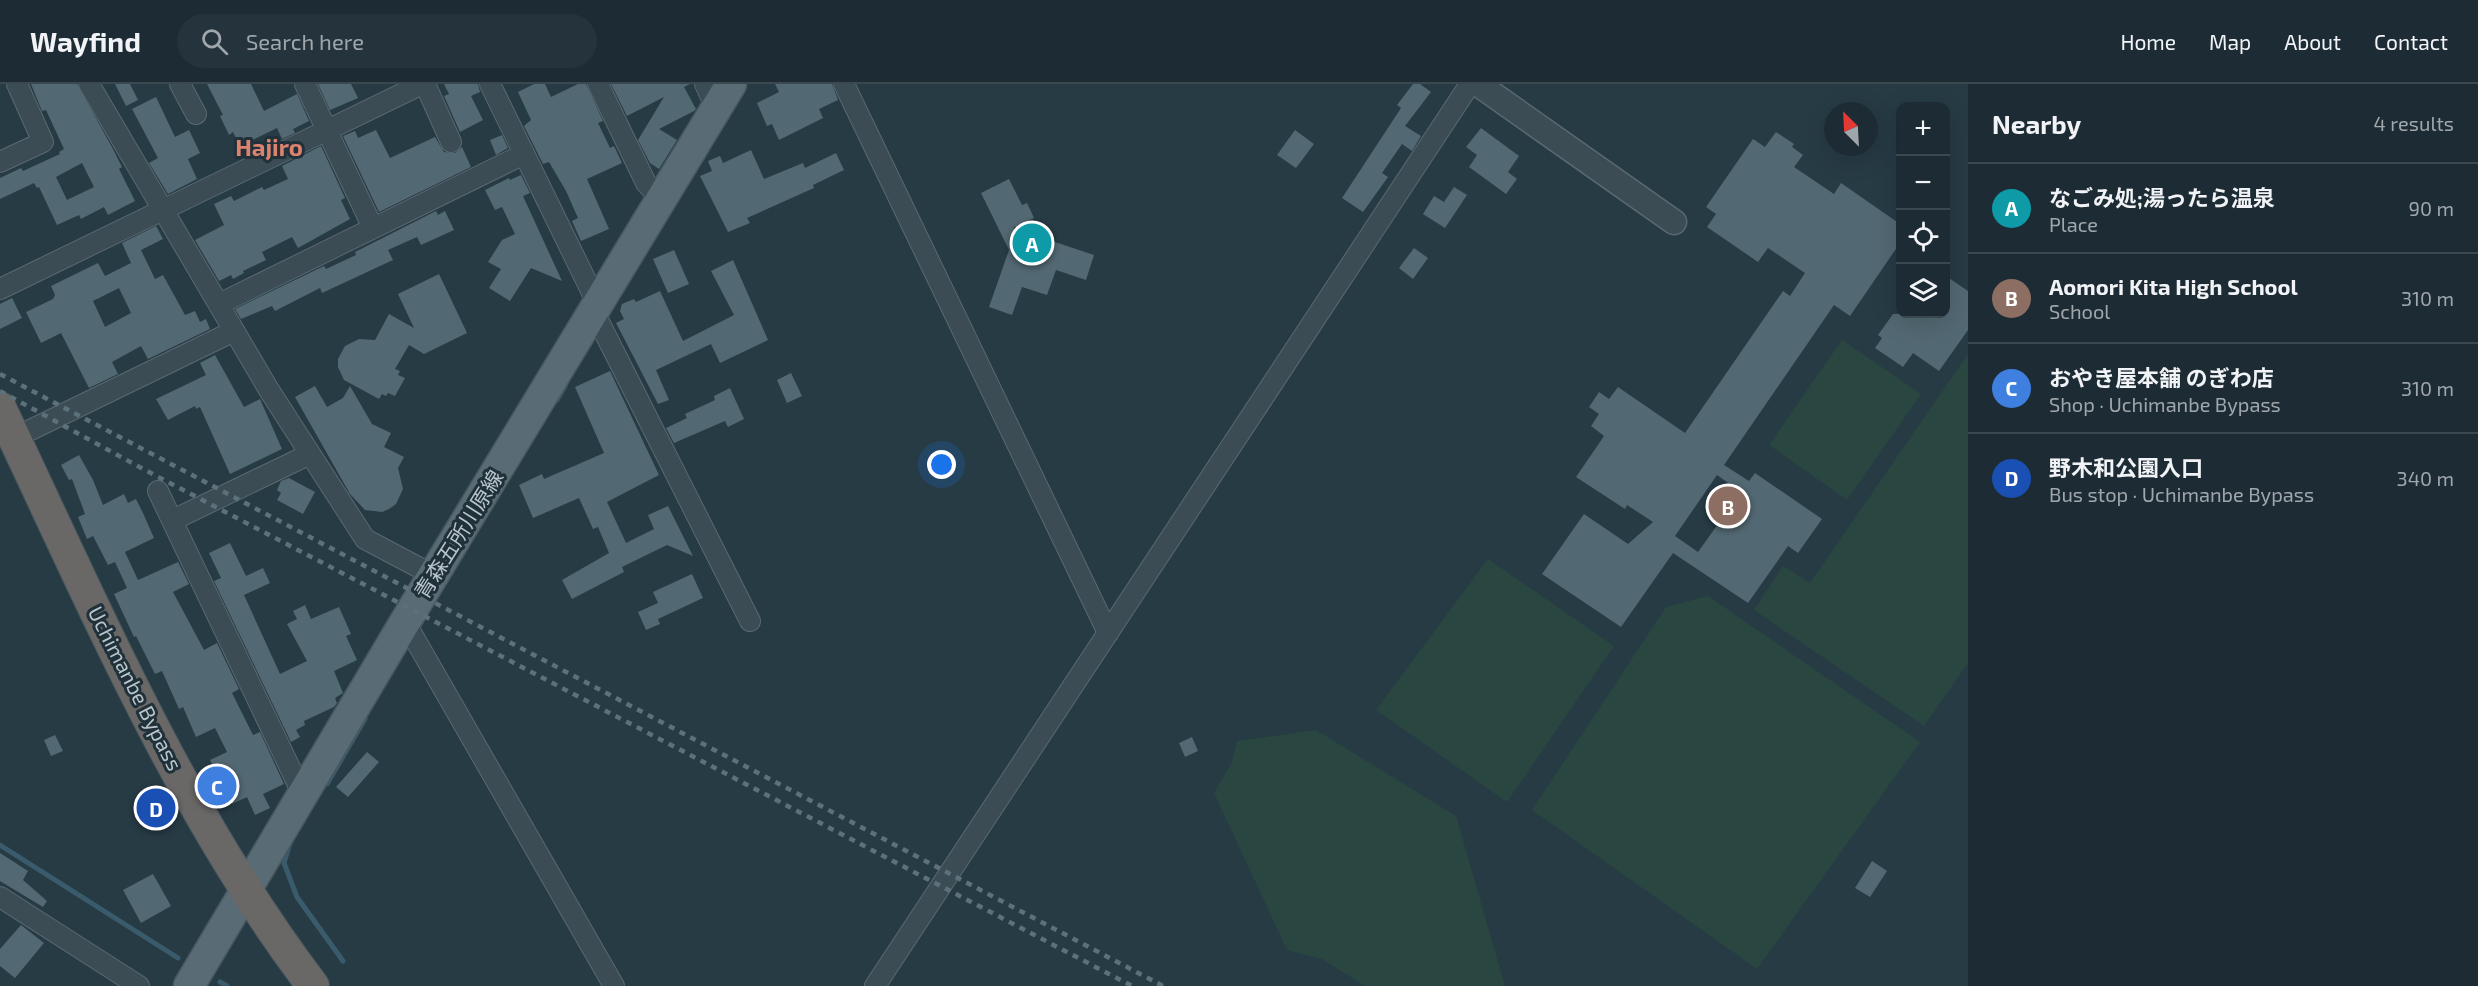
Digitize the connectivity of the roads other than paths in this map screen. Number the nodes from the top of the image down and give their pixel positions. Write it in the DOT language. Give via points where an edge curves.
graph roads {
  1 [pos="17,84"];
  2 [pos="90,84"];
  3 [pos="180,84"];
  4 [pos="305,84"];
  5 [pos="423,84"];
  6 [pos="490,84"];
  7 [pos="598,84"];
  8 [pos="844,84"];
  9 [pos="1470,84"];
  10 [pos="1478,84"];
  11 [pos="717,92"];
  12 [pos="196,114"];
  13 [pos="327,130"];
  14 [pos="451,141"];
  15 [pos="524,154"];
  16 [pos="0,162"];
  17 [pos="662,201"];
  18 [pos="162,211"];
  19 [pos="1674,222"];
  20 [pos="373,228"];
  21 [pos="0,289"];
  22 [pos="219,304"];
  23 [pos="596,309"];
  24 [pos="234,331"];
  25 [pos="0,408"];
  26 [pos="14,438"];
  27 [pos="308,455"];
  28 [pos="158,491"];
  29 [pos="173,520"];
  30 [pos="433,575"];
  31 [pos="750,621"];
  32 [pos="405,622"];
  33 [pos="1108,633"];
  34 [pos="302,793"];
  35 [pos="246,888"];
  36 [pos="0,897"];
  37 [pos="139,986"];
  38 [pos="189,986"];
  39 [pos="313,986"];
  40 [pos="614,986"];
  41 [pos="875,986"];
  1 -- 16 [label="street" via="43,142"];
  2 -- 18 [label="street"];
  3 -- 12 [label="street"];
  4 -- 13 [label="street"];
  5 -- 13 [label="street"];
  5 -- 14 [label="street"];
  6 -- 15 [label="street"];
  7 -- 17 [label="street" via="646,183"];
  8 -- 33 [label="street"];
  9 -- 33 [label="street"];
  10 -- 19 [label="street"];
  11 -- 17 [label="main road, 青森五所川原線"];
  13 -- 18 [label="street"];
  13 -- 20 [label="street"];
  15 -- 20 [label="street"];
  15 -- 23 [label="street"];
  17 -- 23 [label="main road, 青森五所川原線"];
  18 -- 21 [label="street"];
  18 -- 22 [label="street"];
  20 -- 22 [label="street"];
  22 -- 24 [label="street"];
  23 -- 30 [label="main road, 青森五所川原線"];
  23 -- 31 [label="street"];
  24 -- 26 [label="street"];
  24 -- 27 [label="street"];
  25 -- 26 [label="highway, Uchimanbe Bypass"];
  26 -- 35 [label="highway, Uchimanbe Bypass" via="136,694"];
  27 -- 29 [label="street"];
  27 -- 30 [label="street" via="365,539"];
  28 -- 29 [label="street"];
  29 -- 34 [label="street"];
  30 -- 32 [label="main road, 青森五所川原線"];
  32 -- 34 [label="main road, 青森五所川原線"];
  32 -- 40 [label="street"];
  33 -- 41 [label="street"];
  34 -- 35 [label="main road, 青森五所川原線"];
  35 -- 38 [label="main road, 青森五所川原線"];
  35 -- 39 [label="highway, Uchimanbe Bypass"];
  36 -- 37 [label="street"];
}
